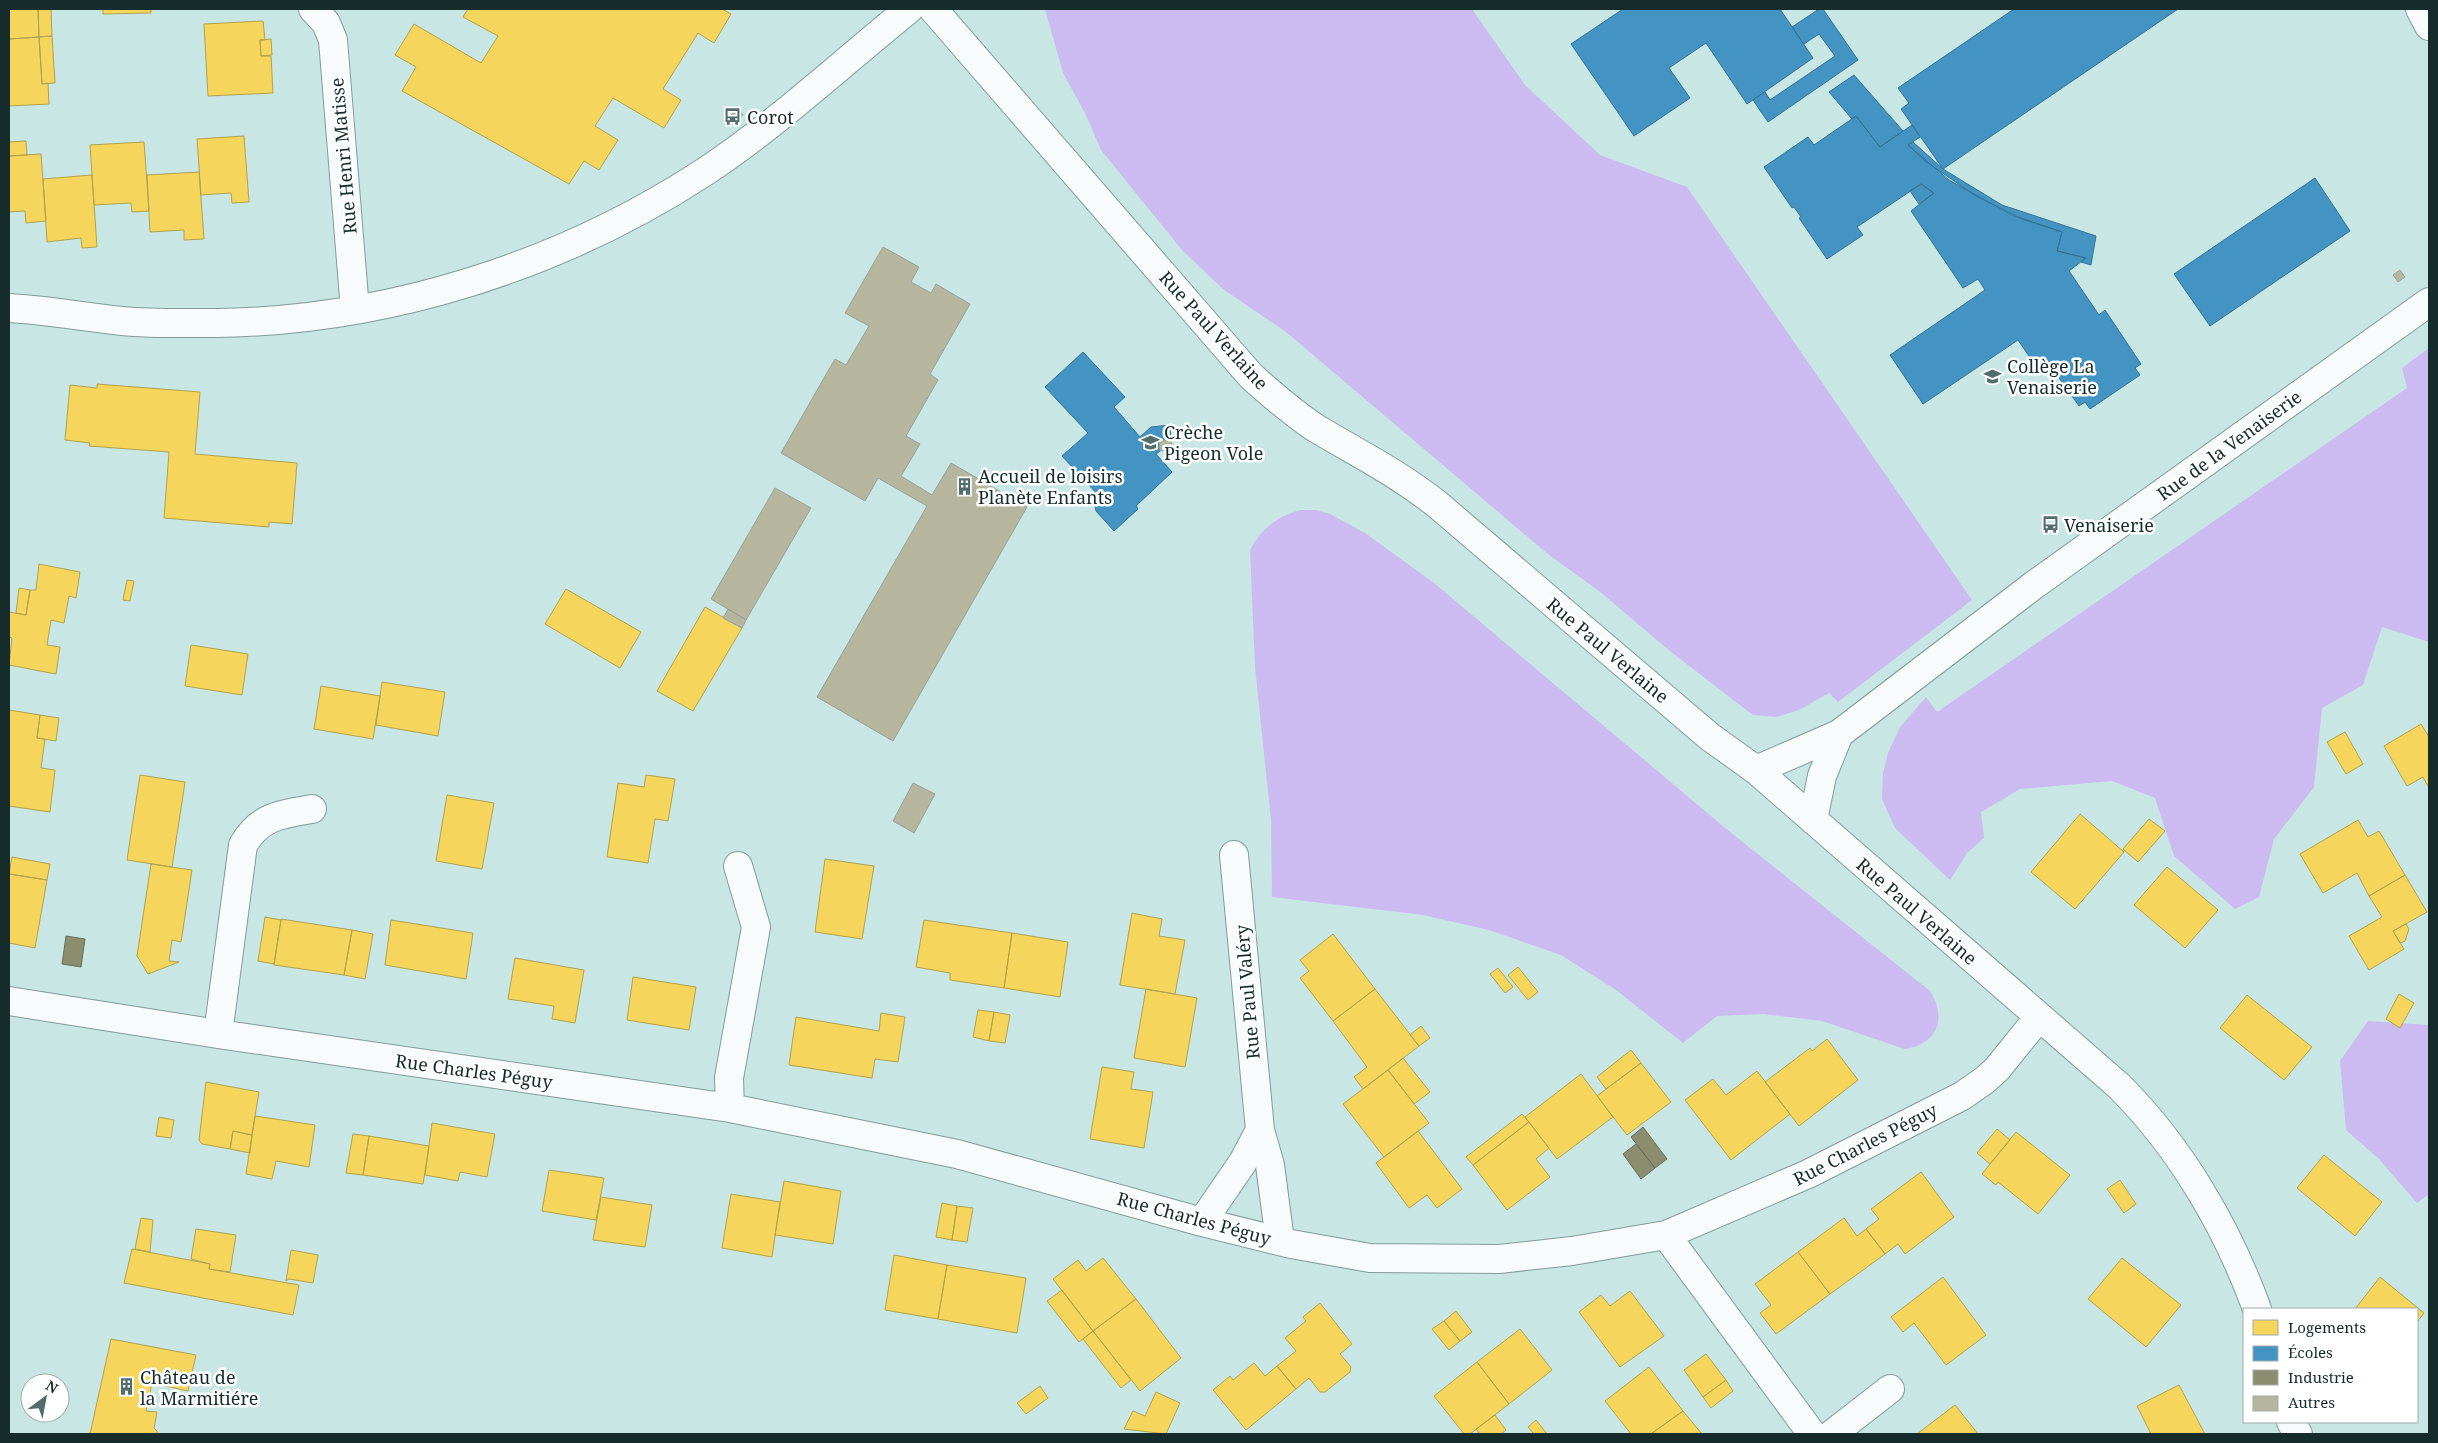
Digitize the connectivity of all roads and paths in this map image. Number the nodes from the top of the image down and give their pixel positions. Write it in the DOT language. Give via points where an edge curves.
graph roads {
  1 [pos="313,9"];
  2 [pos="909,9"];
  3 [pos="933,9"];
  4 [pos="2420,9"];
  5 [pos="2429,26"];
  6 [pos="2429,302"];
  7 [pos="9,308"];
  8 [pos="356,310"];
  9 [pos="1839,734"];
  10 [pos="1756,770"];
  11 [pos="312,809"];
  12 [pos="1813,820"];
  13 [pos="1234,855"];
  14 [pos="738,866"];
  15 [pos="9,1001"];
  16 [pos="2039,1017"];
  17 [pos="218,1034"];
  18 [pos="730,1108"];
  19 [pos="1260,1130"];
  20 [pos="1202,1222"];
  21 [pos="1666,1235"];
  22 [pos="1280,1241"];
  23 [pos="2257,1308"];
  24 [pos="1890,1389"];
  25 [pos="2292,1423"];
  26 [pos="1812,1434"];
  27 [pos="1832,1434"];
  28 [pos="2298,1434"];
  1 -- 8 [label="street, Rue Henri Matisse" via="326,24 334,49"];
  2 -- 8 [label="street" via="742,146 610,226 552,252 456,287"];
  3 -- 10 [label="street, Rue Paul Verlaine" via="1251,376 1313,426 1415,487 1710,736"];
  4 -- 5 [label="street"];
  6 -- 9 [label="street, Rue de la Venaiserie" via="2034,585"];
  7 -- 8 [label="street" via="172,323 263,320"];
  9 -- 10 [label="street, Rue de la Venaiserie"];
  9 -- 12 [label="street" via="1822,776"];
  10 -- 12 [label="street, Rue Paul Verlaine"];
  11 -- 17 [label="street" via="267,819 251,832 243,845"];
  12 -- 16 [label="street, Rue Paul Verlaine"];
  13 -- 19 [label="street, Rue Paul Valéry"];
  14 -- 18 [label="street" via="756,927 729,1078"];
  15 -- 17 [label="street, Rue Charles Péguy"];
  16 -- 21 [label="street, Rue Charles Péguy" via="1997,1069 1962,1096 1808,1174"];
  16 -- 23 [label="street, Rue Paul Verlaine" via="2132,1099 2177,1157 2238,1259"];
  17 -- 18 [label="street, Rue Charles Péguy"];
  18 -- 20 [label="street, Rue Charles Péguy" via="957,1154"];
  19 -- 20 [label="street" via="1243,1162"];
  19 -- 22 [label="street, Rue Paul Valéry" via="1270,1164"];
  20 -- 22 [label="street, Rue Charles Péguy"];
  21 -- 22 [label="street, Rue Charles Péguy" via="1499,1259 1370,1258"];
  21 -- 26 [label="street"];
  24 -- 27 [label="street"];
  25 -- 28 [label="street"];
}
